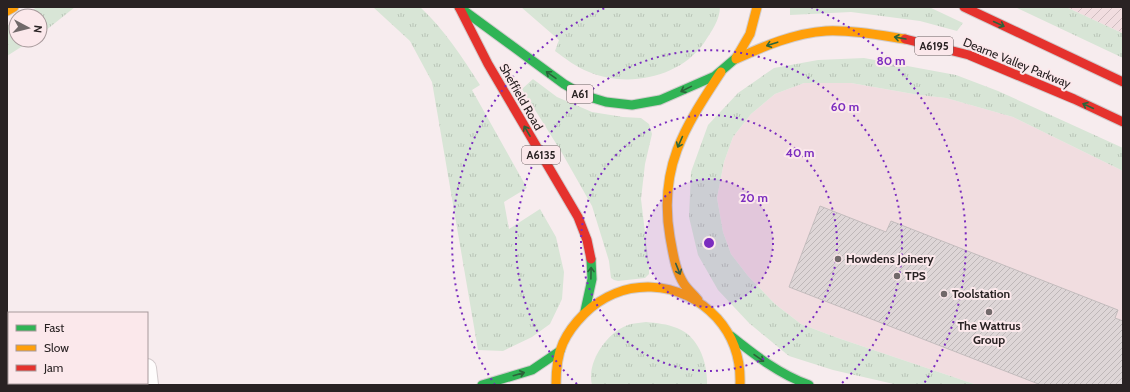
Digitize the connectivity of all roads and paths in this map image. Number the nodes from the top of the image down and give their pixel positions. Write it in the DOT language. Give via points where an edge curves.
graph roads {
  1 [pos="14,7"];
  2 [pos="459,7"];
  3 [pos="757,7"];
  4 [pos="964,7"];
  5 [pos="7,11"];
  6 [pos="736,59"];
  7 [pos="721,72"];
  8 [pos="1123,82"];
  9 [pos="1123,122"];
  10 [pos="700,302"];
  11 [pos="585,312"];
  12 [pos="729,333"];
  13 [pos="560,351"];
  14 [pos="482,385"];
  15 [pos="556,385"];
  16 [pos="740,385"];
  17 [pos="809,385"];
  1 -- 5 [label="main road"];
  7 -- 2 [label="main road, A61, one-way" via="677,94 656,101 632,105 604,102 590,98 555,78"];
  11 -- 2 [label="main road, Sheffield Road / A6135, one-way" via="591,291 590,247 578,217 488,64"];
  3 -- 6 [label="main road, A61" via="747,42"];
  4 -- 8 [label="main road, Dearne Valley Parkway, one-way"];
  6 -- 7 [label="main road, A61"];
  9 -- 6 [label="main road, Dearne Valley Parkway / A6195, one-way" via="969,55 880,35 826,31 803,34 757,49"];
  7 -- 10 [label="main road, one-way" via="688,124 677,148 666,195 667,226 673,257 684,284"];
  10 -- 11 [label="main road" via="672,290 641,287 611,294"];
  10 -- 12 [label="main road" via="716,316"];
  11 -- 13 [label="main road" via="570,330"];
  12 -- 16 [label="main road" via="740,363"];
  12 -- 17 [label="main road, one-way" via="770,366"];
  14 -- 13 [label="main road, one-way" via="532,370"];
  13 -- 15 [label="main road"];
}
